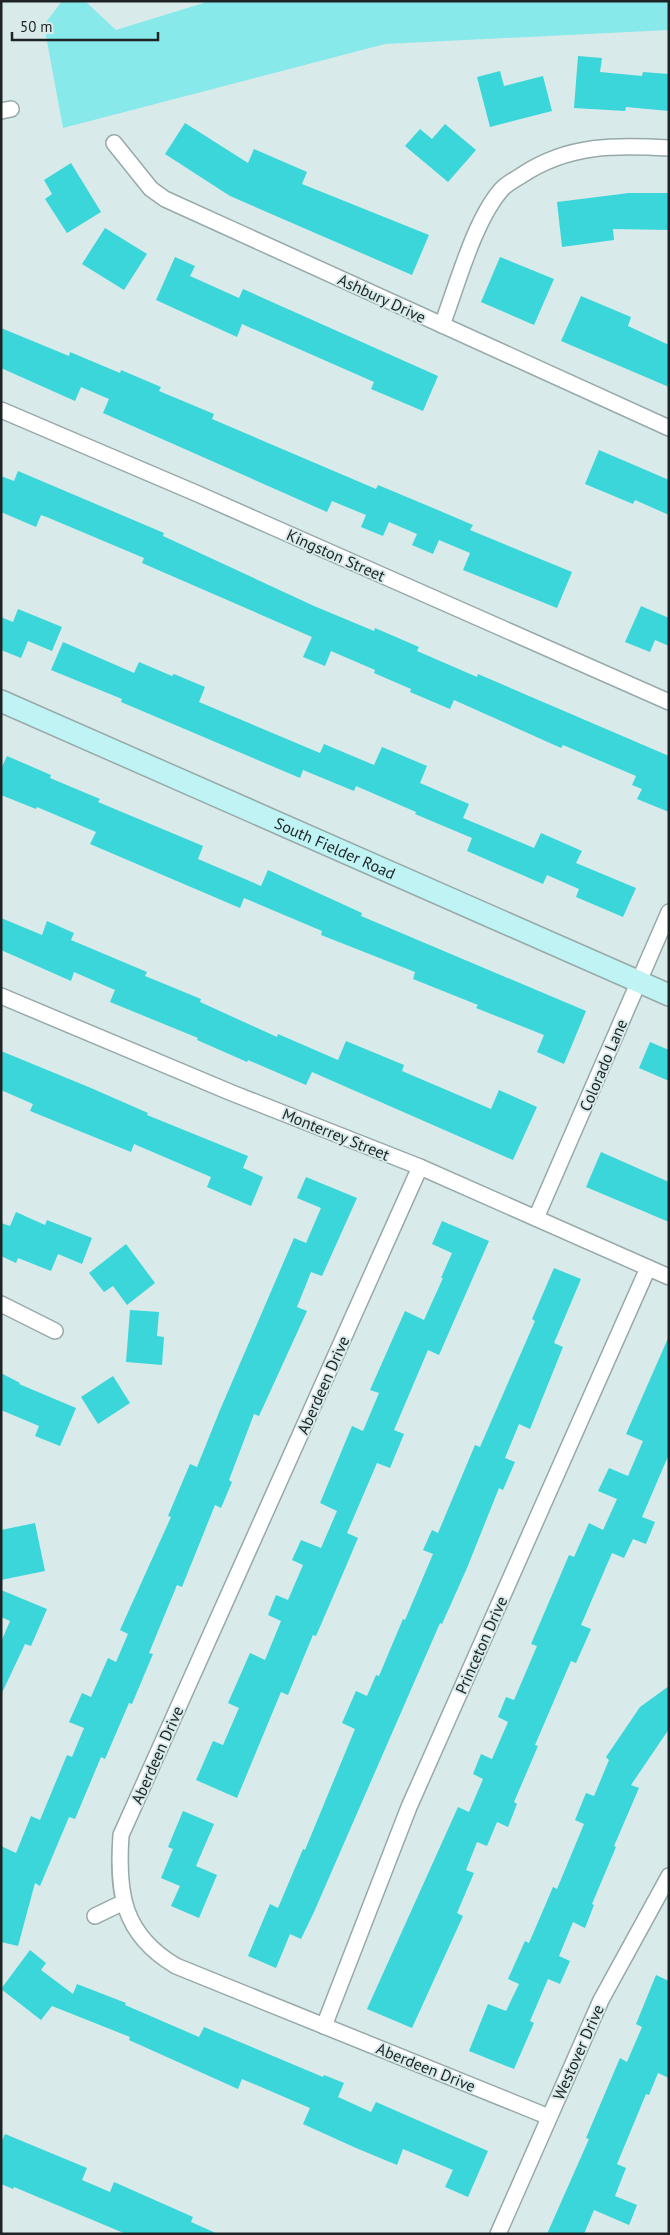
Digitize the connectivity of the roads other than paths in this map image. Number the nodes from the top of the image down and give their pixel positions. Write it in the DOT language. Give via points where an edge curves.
graph roads {
  1 [pos="114,143"];
  2 [pos="669,148"];
  3 [pos="442,325"];
  4 [pos="1,410"];
  5 [pos="669,428"];
  6 [pos="1,701"];
  7 [pos="669,702"];
  8 [pos="669,912"];
  9 [pos="638,982"];
  10 [pos="669,995"];
  11 [pos="1,996"];
  12 [pos="420,1168"];
  13 [pos="536,1218"];
  14 [pos="648,1268"];
  15 [pos="669,1277"];
  16 [pos="1,1304"];
  17 [pos="55,1331"];
  18 [pos="669,1876"];
  19 [pos="124,1902"];
  20 [pos="95,1916"];
  21 [pos="324,2026"];
  22 [pos="550,2117"];
  23 [pos="498,2234"];
  1 -- 3 [label="street, Ashbury Drive" via="151,189 165,199"];
  2 -- 3 [label="street" via="615,145 578,150 533,168 502,188 484,216"];
  3 -- 5 [label="street, Ashbury Drive"];
  4 -- 7 [label="street, Kingston Street"];
  6 -- 9 [label="street, South Fielder Road"];
  8 -- 9 [label="street, Colorado Lane"];
  9 -- 10 [label="street, South Fielder Road"];
  9 -- 13 [label="street, Colorado Lane"];
  11 -- 12 [label="street, Monterrey Street"];
  12 -- 13 [label="street, Monterrey Street"];
  12 -- 19 [label="street, Aberdeen Drive" via="121,1835 119,1871"];
  13 -- 14 [label="street, Monterrey Street"];
  14 -- 15 [label="street, Monterrey Street"];
  14 -- 21 [label="street, Princeton Drive" via="409,1807"];
  16 -- 17 [label="street"];
  18 -- 22 [label="street, Westover Drive" via="601,2000"];
  19 -- 20 [label="street"];
  19 -- 21 [label="street, Aberdeen Drive" via="129,1919 163,1958"];
  21 -- 22 [label="street, Aberdeen Drive"];
  22 -- 23 [label="street, Westover Drive"];
}
